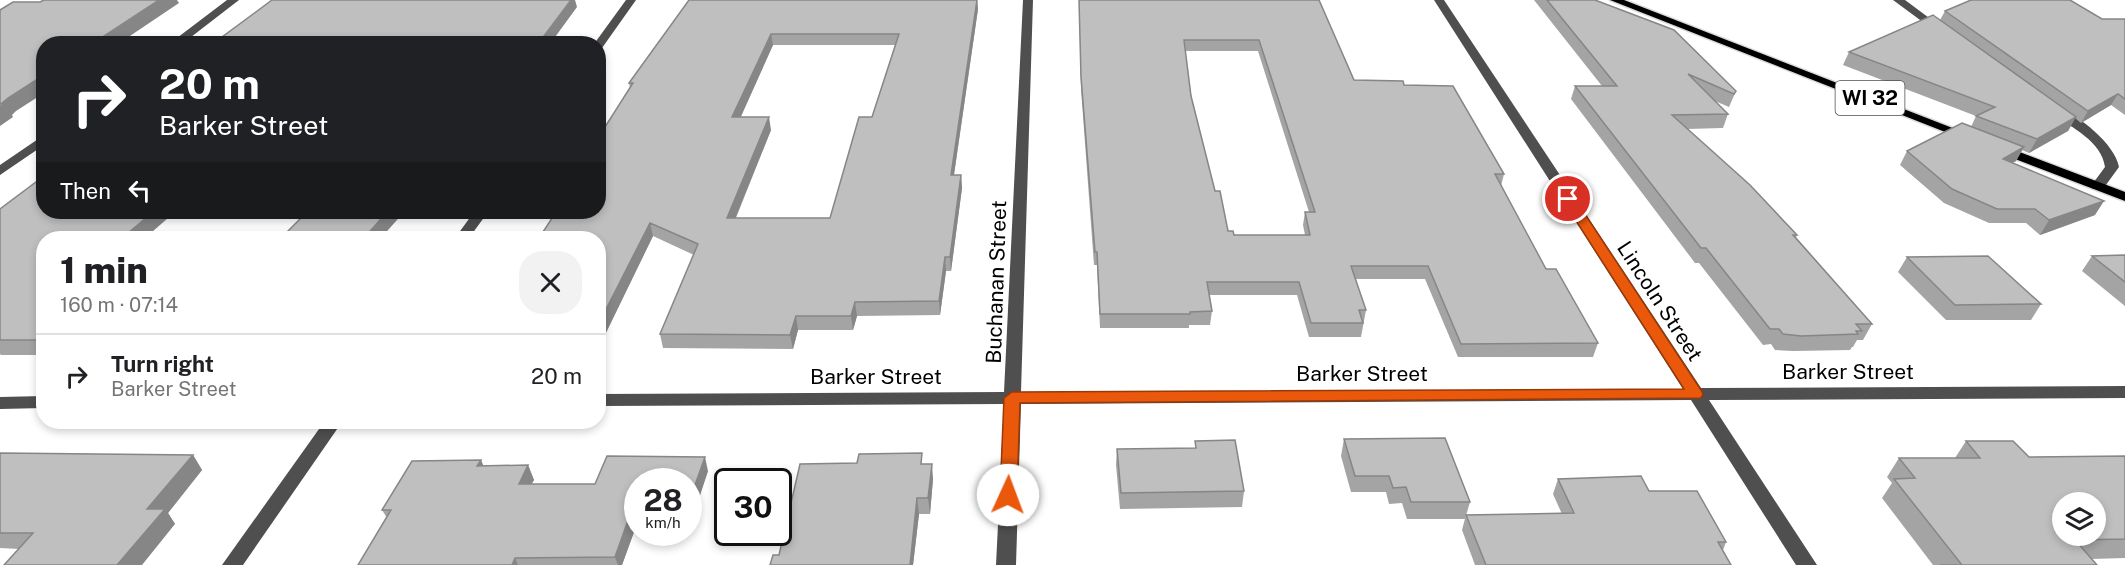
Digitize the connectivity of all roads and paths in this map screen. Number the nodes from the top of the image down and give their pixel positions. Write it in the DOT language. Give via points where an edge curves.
graph roads {
  1 [pos="234,0"];
  2 [pos="631,0"];
  3 [pos="1028,0"];
  4 [pos="1439,0"];
  5 [pos="1615,0"];
  6 [pos="1898,0"];
  7 [pos="1946,34"];
  8 [pos="185,36"];
  9 [pos="605,36"];
  10 [pos="2049,106"];
  11 [pos="36,145"];
  12 [pos="0,171"];
  13 [pos="2098,186"];
  14 [pos="2125,197"];
  15 [pos="477,219"];
  16 [pos="467,231"];
  17 [pos="2125,392"];
  18 [pos="1695,394"];
  19 [pos="1012,398"];
  20 [pos="606,399"];
  21 [pos="36,402"];
  22 [pos="0,403"];
  23 [pos="328,429"];
  24 [pos="232,565"];
  25 [pos="1006,565"];
  26 [pos="1807,565"];
  1 -- 8 [label="street"];
  2 -- 9 [label="street"];
  3 -- 19 [label="street, Buchanan Street"];
  4 -- 18 [label="street, Lincoln Street"];
  5 -- 13 [label="main road, WI 32"];
  6 -- 7 [label="street"];
  10 -- 13 [label="street" via="2111,156 2112,167"];
  11 -- 12 [label="street"];
  13 -- 14 [label="main road, WI 32"];
  15 -- 16 [label="street"];
  17 -- 18 [label="street, Barker Street"];
  18 -- 19 [label="street, Barker Street"];
  18 -- 26 [label="street, Lincoln Street"];
  19 -- 20 [label="street, Barker Street"];
  19 -- 25 [label="street, Buchanan Street"];
  21 -- 22 [label="street"];
  23 -- 24 [label="street"];
}
